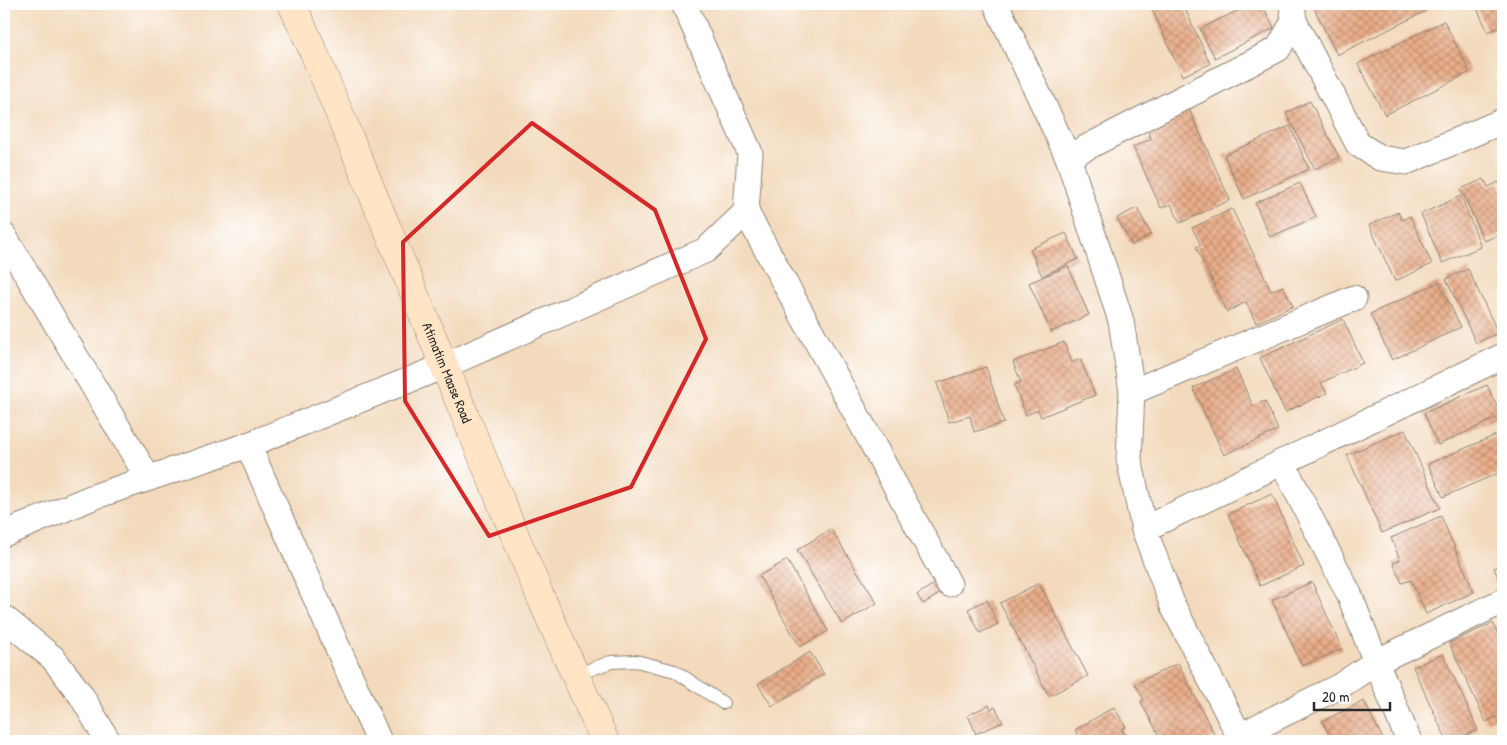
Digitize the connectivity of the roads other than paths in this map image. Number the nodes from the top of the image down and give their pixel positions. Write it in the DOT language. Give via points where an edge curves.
graph roads {
  1 [pos="292,4"];
  2 [pos="684,4"];
  3 [pos="996,4"];
  4 [pos="1293,13"];
  5 [pos="1503,121"];
  6 [pos="1068,157"];
  7 [pos="746,212"];
  8 [pos="4,236"];
  9 [pos="1354,298"];
  10 [pos="1503,356"];
  11 [pos="444,366"];
  12 [pos="1132,392"];
  13 [pos="248,444"];
  14 [pos="1282,462"];
  15 [pos="148,478"];
  16 [pos="1144,530"];
  17 [pos="4,534"];
  18 [pos="949,584"];
  19 [pos="1503,601"];
  20 [pos="4,618"];
  21 [pos="1376,662"];
  22 [pos="576,675"];
  23 [pos="723,703"];
  24 [pos="1240,739"];
  25 [pos="108,741"];
  26 [pos="379,741"];
  27 [pos="605,741"];
  28 [pos="1410,741"];
  1 -- 11 [label="main road, Atimatim Maase Road"];
  2 -- 7 [label="street" via="750,153"];
  3 -- 6 [label="street"];
  4 -- 5 [label="street" via="1358,144 1380,158 1406,162"];
  4 -- 6 [label="street" via="1278,49"];
  6 -- 12 [label="street" via="1122,322"];
  7 -- 11 [label="street" via="706,250"];
  7 -- 18 [label="street"];
  8 -- 15 [label="street"];
  9 -- 12 [label="street"];
  10 -- 14 [label="street"];
  11 -- 13 [label="street"];
  11 -- 22 [label="main road, Atimatim Maase Road"];
  12 -- 16 [label="street" via="1129,459"];
  13 -- 15 [label="street"];
  13 -- 26 [label="street"];
  14 -- 16 [label="street"];
  14 -- 21 [label="street" via="1349,594"];
  15 -- 17 [label="street" via="92,497"];
  16 -- 24 [label="street" via="1173,606"];
  19 -- 21 [label="street"];
  20 -- 25 [label="street" via="53,658 80,694"];
  21 -- 24 [label="street" via="1340,686"];
  21 -- 28 [label="street"];
  22 -- 23 [label="lane" via="610,662 636,661 675,671"];
  22 -- 27 [label="main road, Atimatim Maase Road"];
}
